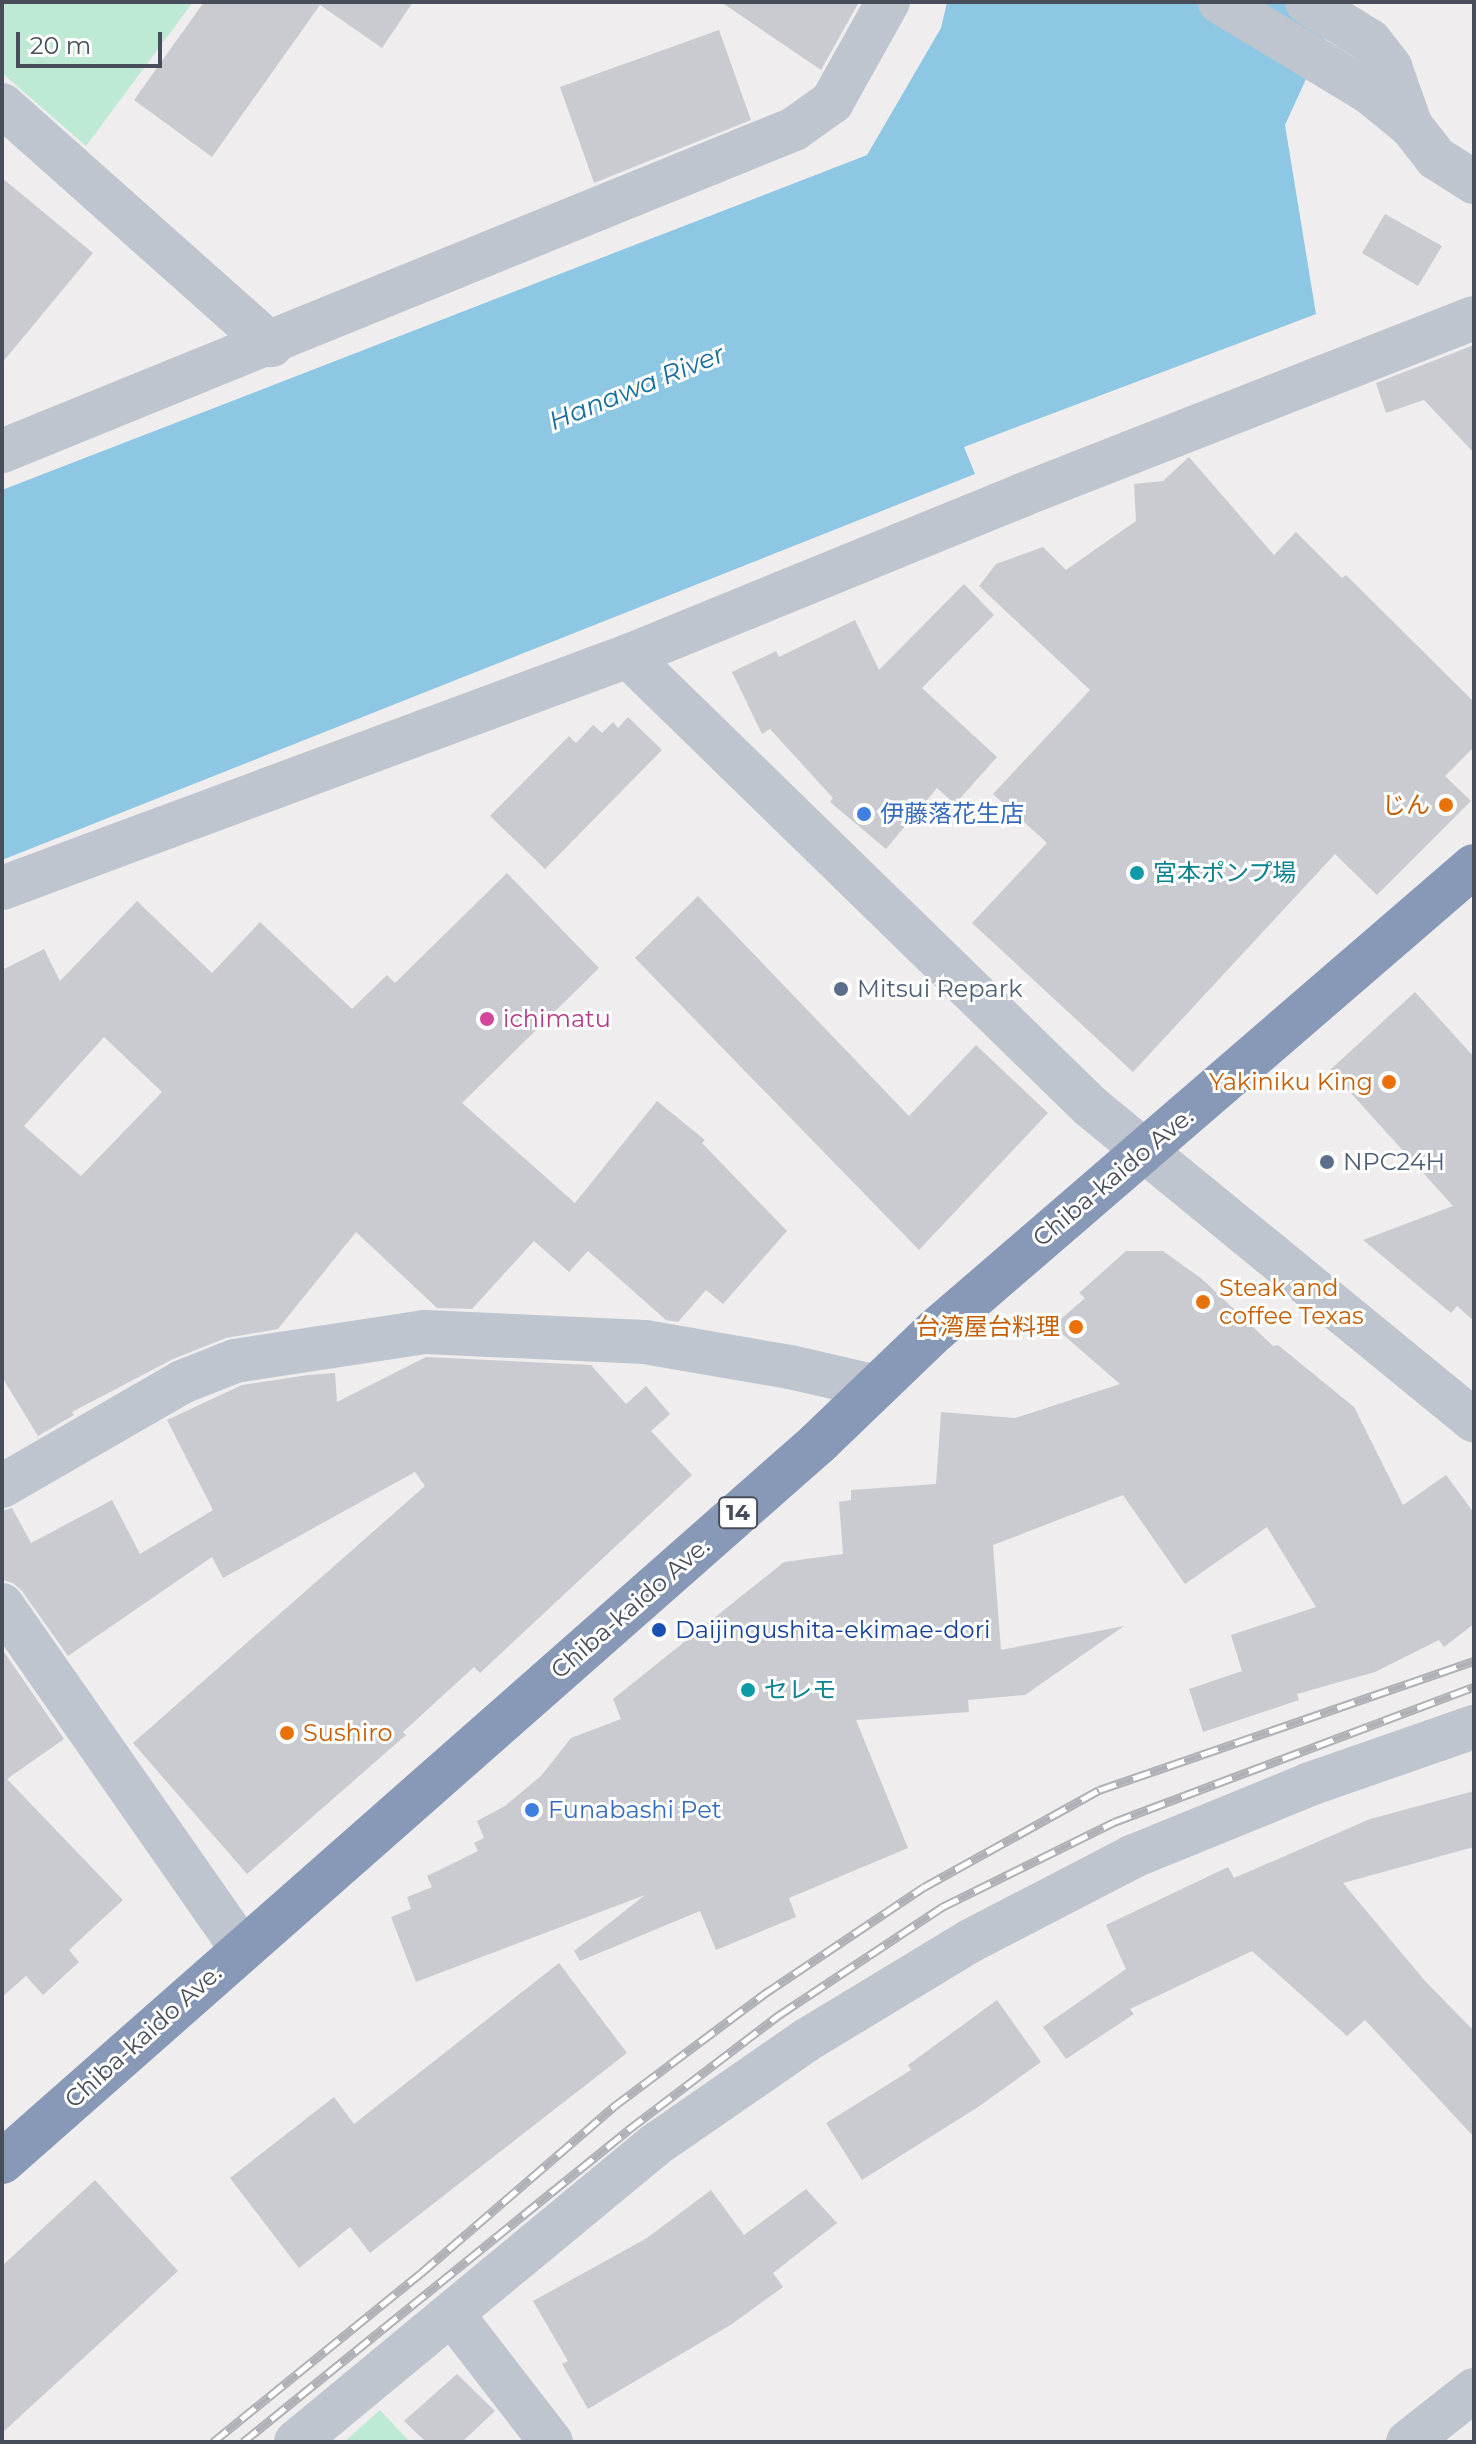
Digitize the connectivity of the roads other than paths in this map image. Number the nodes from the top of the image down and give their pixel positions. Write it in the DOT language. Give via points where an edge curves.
graph roads {
  1 [pos="888,2"];
  2 [pos="1220,2"];
  3 [pos="1325,13"];
  4 [pos="2,105"];
  5 [pos="1411,126"];
  6 [pos="1474,182"];
  7 [pos="1474,318"];
  8 [pos="271,345"];
  9 [pos="2,451"];
  10 [pos="628,656"];
  11 [pos="1474,866"];
  12 [pos="2,888"];
  13 [pos="1146,1150"];
  14 [pos="877,1387"];
  15 [pos="1474,1420"];
  16 [pos="2,1486"];
  17 [pos="2,1605"];
  18 [pos="1474,1727"];
  19 [pos="242,1949"];
  20 [pos="2,2162"];
  21 [pos="452,2314"];
  22 [pos="1474,2390"];
  23 [pos="296,2442"];
  24 [pos="551,2442"];
  25 [pos="1408,2442"];
  1 -- 8 [label="street" via="832,102 794,129"];
  2 -- 5 [label="street" via="1369,92"];
  3 -- 5 [label="street" via="1370,41 1390,67"];
  4 -- 8 [label="street"];
  5 -- 6 [label="street" via="1436,158"];
  7 -- 10 [label="street"];
  8 -- 9 [label="street"];
  10 -- 12 [label="street"];
  10 -- 13 [label="street" via="1091,1107"];
  11 -- 13 [label="highway, Chiba-kaido Ave. / 14"];
  13 -- 14 [label="highway, Chiba-kaido Ave. / 14"];
  13 -- 15 [label="street"];
  14 -- 16 [label="street" via="645,1342 425,1332 235,1361 182,1382"];
  14 -- 19 [label="highway, Chiba-kaido Ave. / 14"];
  17 -- 19 [label="street"];
  18 -- 21 [label="street" via="1310,1784 1134,1856 970,1941 752,2075 655,2145"];
  19 -- 20 [label="highway, Chiba-kaido Ave. / 14"];
  21 -- 23 [label="street"];
  21 -- 24 [label="street"];
  22 -- 25 [label="street"];
}
